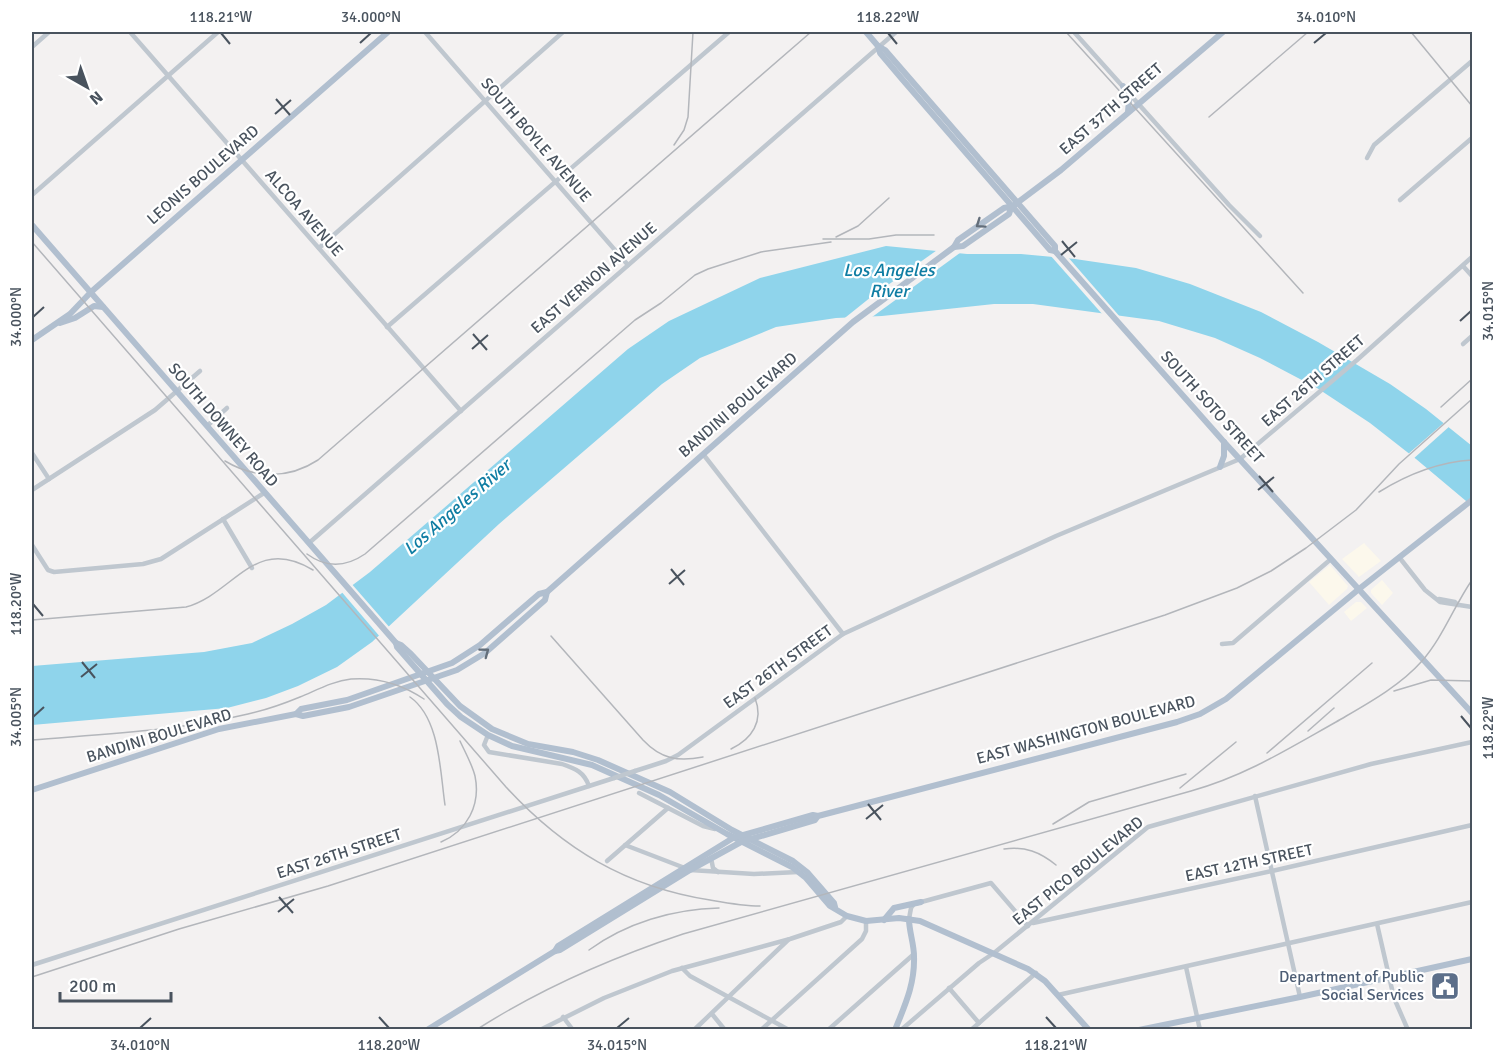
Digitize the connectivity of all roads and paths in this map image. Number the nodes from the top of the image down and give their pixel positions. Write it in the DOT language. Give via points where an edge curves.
graph roads {
  1 [pos="49,32"];
  2 [pos="130,32"];
  3 [pos="218,32"];
  4 [pos="388,32"];
  5 [pos="425,32"];
  6 [pos="563,32"];
  7 [pos="729,32"];
  8 [pos="866,32"];
  9 [pos="896,32"];
  10 [pos="1074,32"];
  11 [pos="1223,32"];
  12 [pos="878,46"];
  13 [pos="32,47"];
  14 [pos="1473,61"];
  15 [pos="168,75"];
  16 [pos="1123,86"];
  17 [pos="485,100"];
  18 [pos="1139,103"];
  19 [pos="1128,112"];
  20 [pos="1473,138"];
  21 [pos="1367,158"];
  22 [pos="242,160"];
  23 [pos="556,182"];
  24 [pos="32,195"];
  25 [pos="1400,200"];
  26 [pos="1014,205"];
  27 [pos="32,225"];
  28 [pos="1260,236"];
  29 [pos="319,248"];
  30 [pos="1473,257"];
  31 [pos="628,265"];
  32 [pos="1463,266"];
  33 [pos="1473,276"];
  34 [pos="91,292"];
  35 [pos="104,308"];
  36 [pos="57,324"];
  37 [pos="387,327"];
  38 [pos="1473,336"];
  39 [pos="32,340"];
  40 [pos="1463,344"];
  41 [pos="200,371"];
  42 [pos="177,391"];
  43 [pos="227,408"];
  44 [pos="460,411"];
  45 [pos="207,426"];
  46 [pos="1224,442"];
  47 [pos="32,453"];
  48 [pos="703,454"];
  49 [pos="1240,459"];
  50 [pos="1220,467"];
  51 [pos="48,479"];
  52 [pos="32,490"];
  53 [pos="264,493"];
  54 [pos="1473,500"];
  55 [pos="223,519"];
  56 [pos="309,543"];
  57 [pos="32,545"];
  58 [pos="1399,557"];
  59 [pos="1331,559"];
  60 [pos="252,568"];
  61 [pos="1359,589"];
  62 [pos="547,592"];
  63 [pos="1473,607"];
  64 [pos="843,634"];
  65 [pos="396,643"];
  66 [pos="1222,644"];
  67 [pos="411,663"];
  68 [pos="425,673"];
  69 [pos="411,678"];
  70 [pos="430,680"];
  71 [pos="1473,713"];
  72 [pos="296,714"];
  73 [pos="488,735"];
  74 [pos="1473,742"];
  75 [pos="584,774"];
  76 [pos="589,786"];
  77 [pos="32,790"];
  78 [pos="578,790"];
  79 [pos="639,793"];
  80 [pos="1254,796"];
  81 [pos="668,808"];
  82 [pos="818,816"];
  83 [pos="1473,825"];
  84 [pos="717,829"];
  85 [pos="777,831"];
  86 [pos="733,838"];
  87 [pos="740,838"];
  88 [pos="749,839"];
  89 [pos="625,845"];
  90 [pos="716,847"];
  91 [pos="770,849"];
  92 [pos="711,858"];
  93 [pos="777,860"];
  94 [pos="607,861"];
  95 [pos="688,868"];
  96 [pos="801,870"];
  97 [pos="1272,871"];
  98 [pos="718,872"];
  99 [pos="774,874"];
  100 [pos="921,902"];
  101 [pos="1473,902"];
  102 [pos="847,916"];
  103 [pos="909,919"];
  104 [pos="884,920"];
  105 [pos="866,921"];
  106 [pos="1377,924"];
  107 [pos="1029,925"];
  108 [pos="790,939"];
  109 [pos="1288,943"];
  110 [pos="994,953"];
  111 [pos="914,954"];
  112 [pos="1473,959"];
  113 [pos="32,965"];
  114 [pos="1186,967"];
  115 [pos="682,968"];
  116 [pos="1036,974"];
  117 [pos="1389,978"];
  118 [pos="949,988"];
  119 [pos="1058,995"];
  120 [pos="728,997"];
  121 [pos="1300,997"];
  122 [pos="712,1014"];
  123 [pos="563,1017"];
  124 [pos="1198,1018"];
  125 [pos="772,1020"];
  126 [pos="979,1023"];
  127 [pos="427,1029"];
  128 [pos="540,1029"];
  129 [pos="573,1029"];
  130 [pos="694,1029"];
  131 [pos="725,1029"];
  132 [pos="761,1029"];
  133 [pos="789,1029"];
  134 [pos="828,1029"];
  135 [pos="895,1029"];
  136 [pos="901,1029"];
  137 [pos="971,1029"];
  138 [pos="1089,1029"];
  139 [pos="1139,1029"];
  140 [pos="1200,1029"];
  141 [pos="1408,1029"];
  1 -- 13 [label="street"];
  2 -- 15 [label="street, ALCOA AVENUE"];
  3 -- 15 [label="street"];
  4 -- 22 [label="main road, LEONIS BOULEVARD"];
  5 -- 17 [label="street, SOUTH BOYLE AVENUE"];
  6 -- 17 [label="street"];
  7 -- 23 [label="street"];
  8 -- 12 [label="main road, SOUTH SOTO STREET"];
  9 -- 12 [label="street, EAST VERNON AVENUE"];
  10 -- 16 [label="street"];
  11 -- 18 [label="main road, EAST 37TH STREET"];
  12 -- 26 [label="main road, SOUTH SOTO STREET"];
  12 -- 31 [label="street, EAST VERNON AVENUE"];
  14 -- 21 [label="street" via="1373,146"];
  15 -- 22 [label="street, ALCOA AVENUE"];
  15 -- 24 [label="street"];
  16 -- 18 [label="street"];
  16 -- 19 [label="main road" via="1129,100"];
  17 -- 23 [label="street, SOUTH BOYLE AVENUE"];
  17 -- 29 [label="street"];
  18 -- 19 [label="main road, EAST 37TH STREET"];
  18 -- 28 [label="street"];
  19 -- 26 [label="main road, EAST 37TH STREET"];
  20 -- 25 [label="street"];
  22 -- 29 [label="street, ALCOA AVENUE"];
  22 -- 34 [label="main road, LEONIS BOULEVARD"];
  23 -- 31 [label="street, SOUTH BOYLE AVENUE"];
  23 -- 37 [label="street"];
  26 -- 46 [label="main road, SOUTH SOTO STREET" via="1055,246 1055,251"];
  26 -- 48 [label="main road, BANDINI BOULEVARD" via="958,240 954,247 853,322"];
  27 -- 34 [label="main road, SOUTH DOWNEY ROAD"];
  29 -- 37 [label="street, ALCOA AVENUE"];
  30 -- 32 [label="street, EAST 26TH STREET"];
  31 -- 44 [label="street, EAST VERNON AVENUE"];
  32 -- 33 [label="street"];
  32 -- 49 [label="street, EAST 26TH STREET"];
  34 -- 35 [label="main road, SOUTH DOWNEY ROAD"];
  34 -- 36 [label="main road, LEONIS BOULEVARD"];
  35 -- 36 [label="main road" via="94,306"];
  35 -- 42 [label="main road, SOUTH DOWNEY ROAD"];
  36 -- 39 [label="main road"];
  37 -- 44 [label="street, ALCOA AVENUE"];
  38 -- 40 [label="street"];
  41 -- 42 [label="street"];
  42 -- 45 [label="main road, SOUTH DOWNEY ROAD"];
  42 -- 51 [label="street" via="155,410"];
  43 -- 45 [label="street"];
  44 -- 56 [label="street, EAST VERNON AVENUE"];
  45 -- 53 [label="main road, SOUTH DOWNEY ROAD"];
  46 -- 49 [label="main road, SOUTH SOTO STREET"];
  46 -- 50 [label="main road"];
  47 -- 51 [label="street"];
  48 -- 62 [label="main road, BANDINI BOULEVARD"];
  48 -- 64 [label="street"];
  49 -- 50 [label="street, EAST 26TH STREET"];
  49 -- 59 [label="main road, SOUTH SOTO STREET"];
  50 -- 64 [label="street, EAST 26TH STREET" via="1056,536"];
  51 -- 52 [label="street"];
  53 -- 55 [label="street"];
  53 -- 56 [label="main road, SOUTH DOWNEY ROAD"];
  54 -- 58 [label="main road, EAST WASHINGTON BOULEVARD"];
  55 -- 57 [label="street" via="161,559 143,564 54,572 48,570"];
  55 -- 60 [label="street"];
  56 -- 65 [label="main road, SOUTH DOWNEY ROAD"];
  58 -- 61 [label="main road, EAST WASHINGTON BOULEVARD"];
  58 -- 63 [label="street" via="1425,590 1439,599"];
  59 -- 61 [label="main road, SOUTH SOTO STREET"];
  59 -- 66 [label="street" via="1233,643"];
  61 -- 71 [label="main road, SOUTH SOTO STREET"];
  61 -- 82 [label="main road, EAST WASHINGTON BOULEVARD" via="1226,699 1196,716"];
  62 -- 68 [label="main road, BANDINI BOULEVARD" via="539,594 468,654"];
  70 -- 62 [label="main road, BANDINI BOULEVARD, one-way" via="485,653 545,600"];
  64 -- 76 [label="street, EAST 26TH STREET, bridge" via="678,755"];
  65 -- 67 [label="main road, SOUTH DOWNEY ROAD"];
  65 -- 68 [label="main road, SOUTH DOWNEY ROAD" via="411,654"];
  67 -- 68 [label="main road, SOUTH DOWNEY ROAD"];
  67 -- 69 [label="main road"];
  68 -- 69 [label="main road, BANDINI BOULEVARD"];
  68 -- 70 [label="main road, SOUTH DOWNEY ROAD"];
  69 -- 72 [label="main road, BANDINI BOULEVARD" via="347,700 301,709"];
  70 -- 72 [label="main road, BANDINI BOULEVARD" via="349,707"];
  70 -- 73 [label="main road, SOUTH DOWNEY ROAD" via="461,717"];
  70 -- 87 [label="main road, SOUTH DOWNEY ROAD" via="497,732 615,767 670,792"];
  72 -- 77 [label="main road, BANDINI BOULEVARD" via="219,729"];
  73 -- 75 [label="street, SOUTH DOWNEY ROAD" via="484,745 489,752 562,764"];
  73 -- 84 [label="main road, SOUTH DOWNEY ROAD" via="512,746 608,771"];
  74 -- 80 [label="street, EAST PICO BOULEVARD"];
  75 -- 76 [label="street"];
  75 -- 78 [label="street"];
  76 -- 78 [label="street, EAST 26TH STREET"];
  78 -- 113 [label="street, EAST 26TH STREET"];
  79 -- 81 [label="street"];
  80 -- 97 [label="street"];
  80 -- 107 [label="street, EAST PICO BOULEVARD" via="1148,827"];
  81 -- 84 [label="street"];
  81 -- 89 [label="street"];
  82 -- 85 [label="main road, EAST WASHINGTON BOULEVARD"];
  82 -- 87 [label="main road, EAST WASHINGTON BOULEVARD" via="813,814"];
  83 -- 97 [label="street, EAST 12TH STREET"];
  84 -- 86 [label="main road, SOUTH DOWNEY ROAD"];
  84 -- 90 [label="main road" via="720,839"];
  85 -- 88 [label="main road, EAST WASHINGTON BOULEVARD"];
  85 -- 91 [label="main road" via="767,840"];
  86 -- 87 [label="main road, EAST WASHINGTON BOULEVARD"];
  86 -- 90 [label="main road, EAST WASHINGTON BOULEVARD"];
  87 -- 88 [label="main road, SOUTH DOWNEY ROAD"];
  87 -- 92 [label="main road, EAST WASHINGTON BOULEVARD"];
  87 -- 93 [label="main road"];
  88 -- 91 [label="main road, SOUTH DOWNEY ROAD"];
  89 -- 94 [label="street"];
  89 -- 95 [label="street"];
  90 -- 95 [label="main road, EAST WASHINGTON BOULEVARD"];
  91 -- 96 [label="main road, SOUTH DOWNEY ROAD"];
  92 -- 95 [label="main road, EAST WASHINGTON BOULEVARD"];
  92 -- 98 [label="street"];
  93 -- 96 [label="main road"];
  93 -- 99 [label="street"];
  95 -- 98 [label="street"];
  95 -- 127 [label="main road, EAST WASHINGTON BOULEVARD"];
  96 -- 99 [label="street"];
  96 -- 102 [label="main road" via="830,906"];
  97 -- 107 [label="street, EAST 12TH STREET"];
  97 -- 109 [label="street"];
  98 -- 99 [label="street"];
  100 -- 103 [label="street" via="912,906"];
  100 -- 104 [label="main road" via="894,908"];
  100 -- 107 [label="street" via="991,883"];
  101 -- 106 [label="street"];
  102 -- 105 [label="main road"];
  102 -- 108 [label="street" via="841,922"];
  103 -- 104 [label="main road"];
  103 -- 110 [label="main road"];
  103 -- 111 [label="main road"];
  104 -- 105 [label="main road"];
  105 -- 125 [label="street" via="862,939"];
  106 -- 109 [label="street"];
  106 -- 117 [label="street"];
  107 -- 110 [label="street, EAST PICO BOULEVARD"];
  108 -- 115 [label="street"];
  108 -- 120 [label="street"];
  109 -- 114 [label="street"];
  109 -- 121 [label="street"];
  110 -- 116 [label="main road"];
  110 -- 118 [label="street, EAST PICO BOULEVARD"];
  111 -- 134 [label="street"];
  111 -- 135 [label="main road" via="911,991"];
  112 -- 117 [label="main road"];
  114 -- 119 [label="street"];
  114 -- 124 [label="street"];
  115 -- 120 [label="street"];
  115 -- 123 [label="street" via="635,984"];
  116 -- 119 [label="main road"];
  116 -- 126 [label="street"];
  117 -- 121 [label="main road"];
  117 -- 141 [label="street" via="1395,1003"];
  118 -- 126 [label="street"];
  118 -- 136 [label="street, EAST PICO BOULEVARD"];
  119 -- 138 [label="main road"];
  120 -- 122 [label="street"];
  120 -- 125 [label="street"];
  121 -- 124 [label="main road"];
  122 -- 130 [label="street"];
  122 -- 131 [label="street"];
  123 -- 128 [label="street"];
  123 -- 129 [label="street"];
  124 -- 139 [label="main road"];
  124 -- 140 [label="street"];
  125 -- 132 [label="street"];
  125 -- 133 [label="street"];
  126 -- 137 [label="street"];
}
